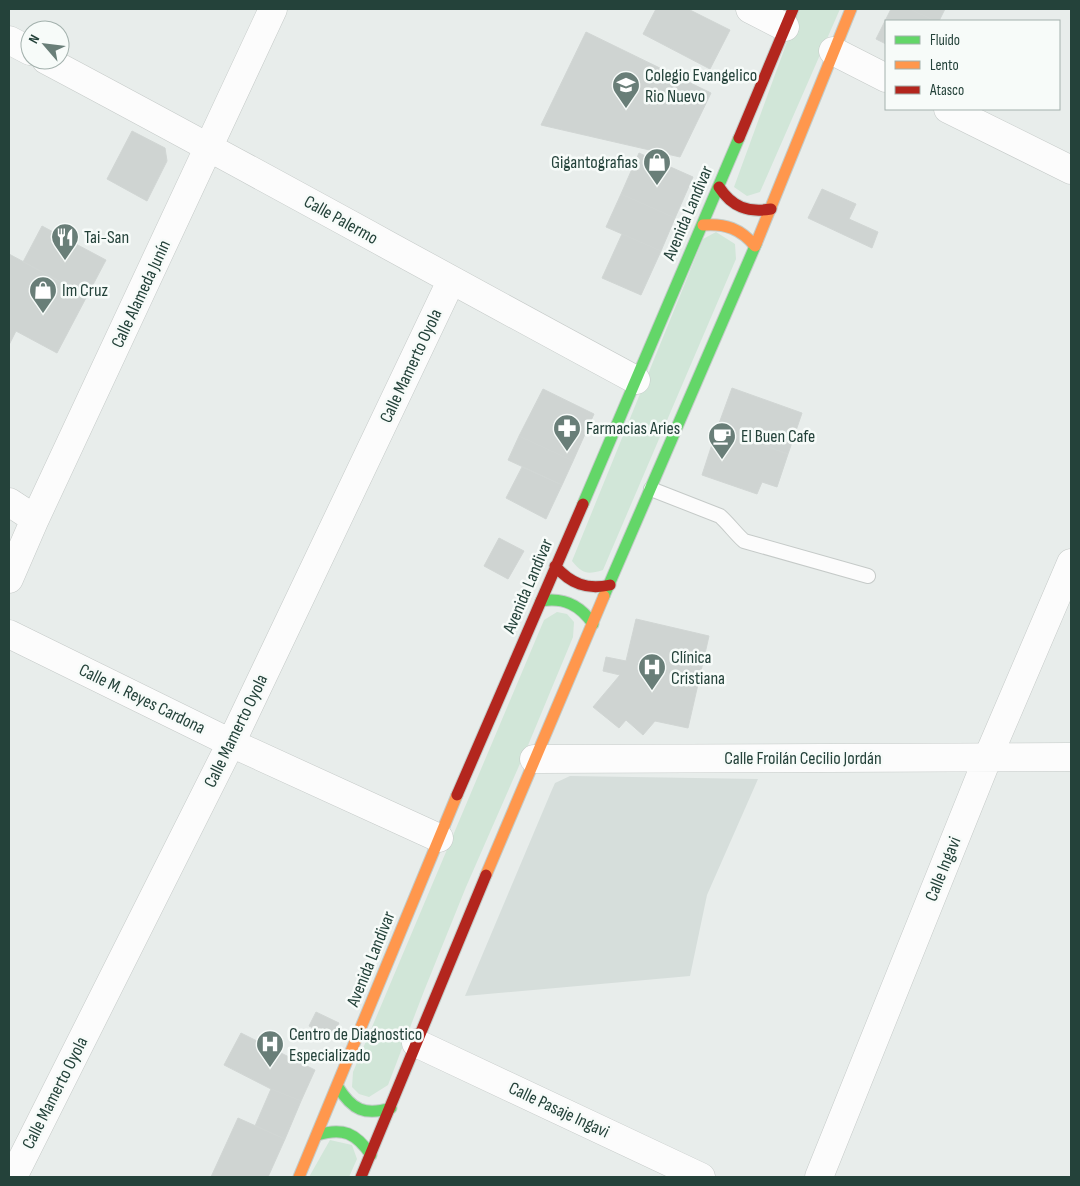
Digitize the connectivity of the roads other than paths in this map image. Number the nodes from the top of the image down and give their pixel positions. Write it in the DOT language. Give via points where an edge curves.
graph roads {
  1 [pos="273,9"];
  2 [pos="750,9"];
  3 [pos="851,9"];
  4 [pos="789,18"];
  5 [pos="833,51"];
  6 [pos="65,70"];
  7 [pos="885,77"];
  8 [pos="950,110"];
  9 [pos="210,147"];
  10 [pos="1071,170"];
  11 [pos="719,187"];
  12 [pos="770,209"];
  13 [pos="703,225"];
  14 [pos="755,246"];
  15 [pos="451,281"];
  16 [pos="636,380"];
  17 [pos="651,489"];
  18 [pos="9,502"];
  19 [pos="35,519"];
  20 [pos="1071,562"];
  21 [pos="555,566"];
  22 [pos="868,576"];
  23 [pos="9,579"];
  24 [pos="610,585"];
  25 [pos="541,601"];
  26 [pos="593,624"];
  27 [pos="9,634"];
  28 [pos="231,743"];
  29 [pos="988,757"];
  30 [pos="1071,757"];
  31 [pos="534,758"];
  32 [pos="440,838"];
  33 [pos="416,1044"];
  34 [pos="338,1087"];
  35 [pos="391,1108"];
  36 [pos="316,1135"];
  37 [pos="371,1156"];
  38 [pos="13,1177"];
  39 [pos="299,1177"];
  40 [pos="362,1177"];
  41 [pos="701,1177"];
  42 [pos="819,1177"];
  1 -- 9 [label="street, Calle Alameda Junín"];
  2 -- 4 [label="street"];
  3 -- 5 [label="main road"];
  4 -- 11 [label="main road, Avenida Landivar"];
  5 -- 7 [label="street"];
  5 -- 12 [label="main road"];
  6 -- 9 [label="street, Calle Palermo"];
  8 -- 10 [label="street"];
  9 -- 15 [label="street, Calle Palermo"];
  9 -- 19 [label="street, Calle Alameda Junín"];
  11 -- 12 [label="main road" via="740,209 760,212"];
  11 -- 13 [label="main road, Avenida Landivar"];
  12 -- 14 [label="main road"];
  13 -- 14 [label="main road" via="732,226"];
  13 -- 16 [label="main road, Avenida Landivar"];
  14 -- 17 [label="main road"];
  15 -- 16 [label="street, Calle Palermo"];
  15 -- 28 [label="street, Calle Mamerto Oyola"];
  16 -- 21 [label="main road, Avenida Landivar"];
  17 -- 22 [label="lane" via="720,516 744,541"];
  17 -- 24 [label="main road"];
  18 -- 19 [label="street"];
  19 -- 23 [label="street, Calle Alameda Junín"];
  20 -- 29 [label="street, Calle Ingavi"];
  21 -- 24 [label="main road" via="579,586"];
  21 -- 25 [label="main road, Avenida Landivar"];
  24 -- 26 [label="main road"];
  25 -- 26 [label="main road" via="561,599 571,602"];
  25 -- 32 [label="main road, Avenida Landivar"];
  26 -- 31 [label="main road"];
  27 -- 28 [label="street, Calle M. Reyes Cardona"];
  28 -- 32 [label="street, Calle M. Reyes Cardona"];
  28 -- 38 [label="street, Calle Mamerto Oyola"];
  29 -- 30 [label="street, Calle Froilán Cecilio Jordán"];
  29 -- 31 [label="street, Calle Froilán Cecilio Jordán"];
  29 -- 42 [label="street, Calle Ingavi"];
  31 -- 33 [label="main road"];
  32 -- 34 [label="main road, Avenida Landivar"];
  33 -- 35 [label="main road"];
  33 -- 41 [label="street, Calle Pasaje Ingavi"];
  34 -- 35 [label="main road" via="343,1097 359,1110 381,1112"];
  34 -- 36 [label="main road, Avenida Landivar"];
  35 -- 37 [label="main road"];
  36 -- 37 [label="main road" via="338,1130 348,1133 358,1138"];
  36 -- 39 [label="main road, Avenida Landivar"];
  37 -- 40 [label="main road"];
}
